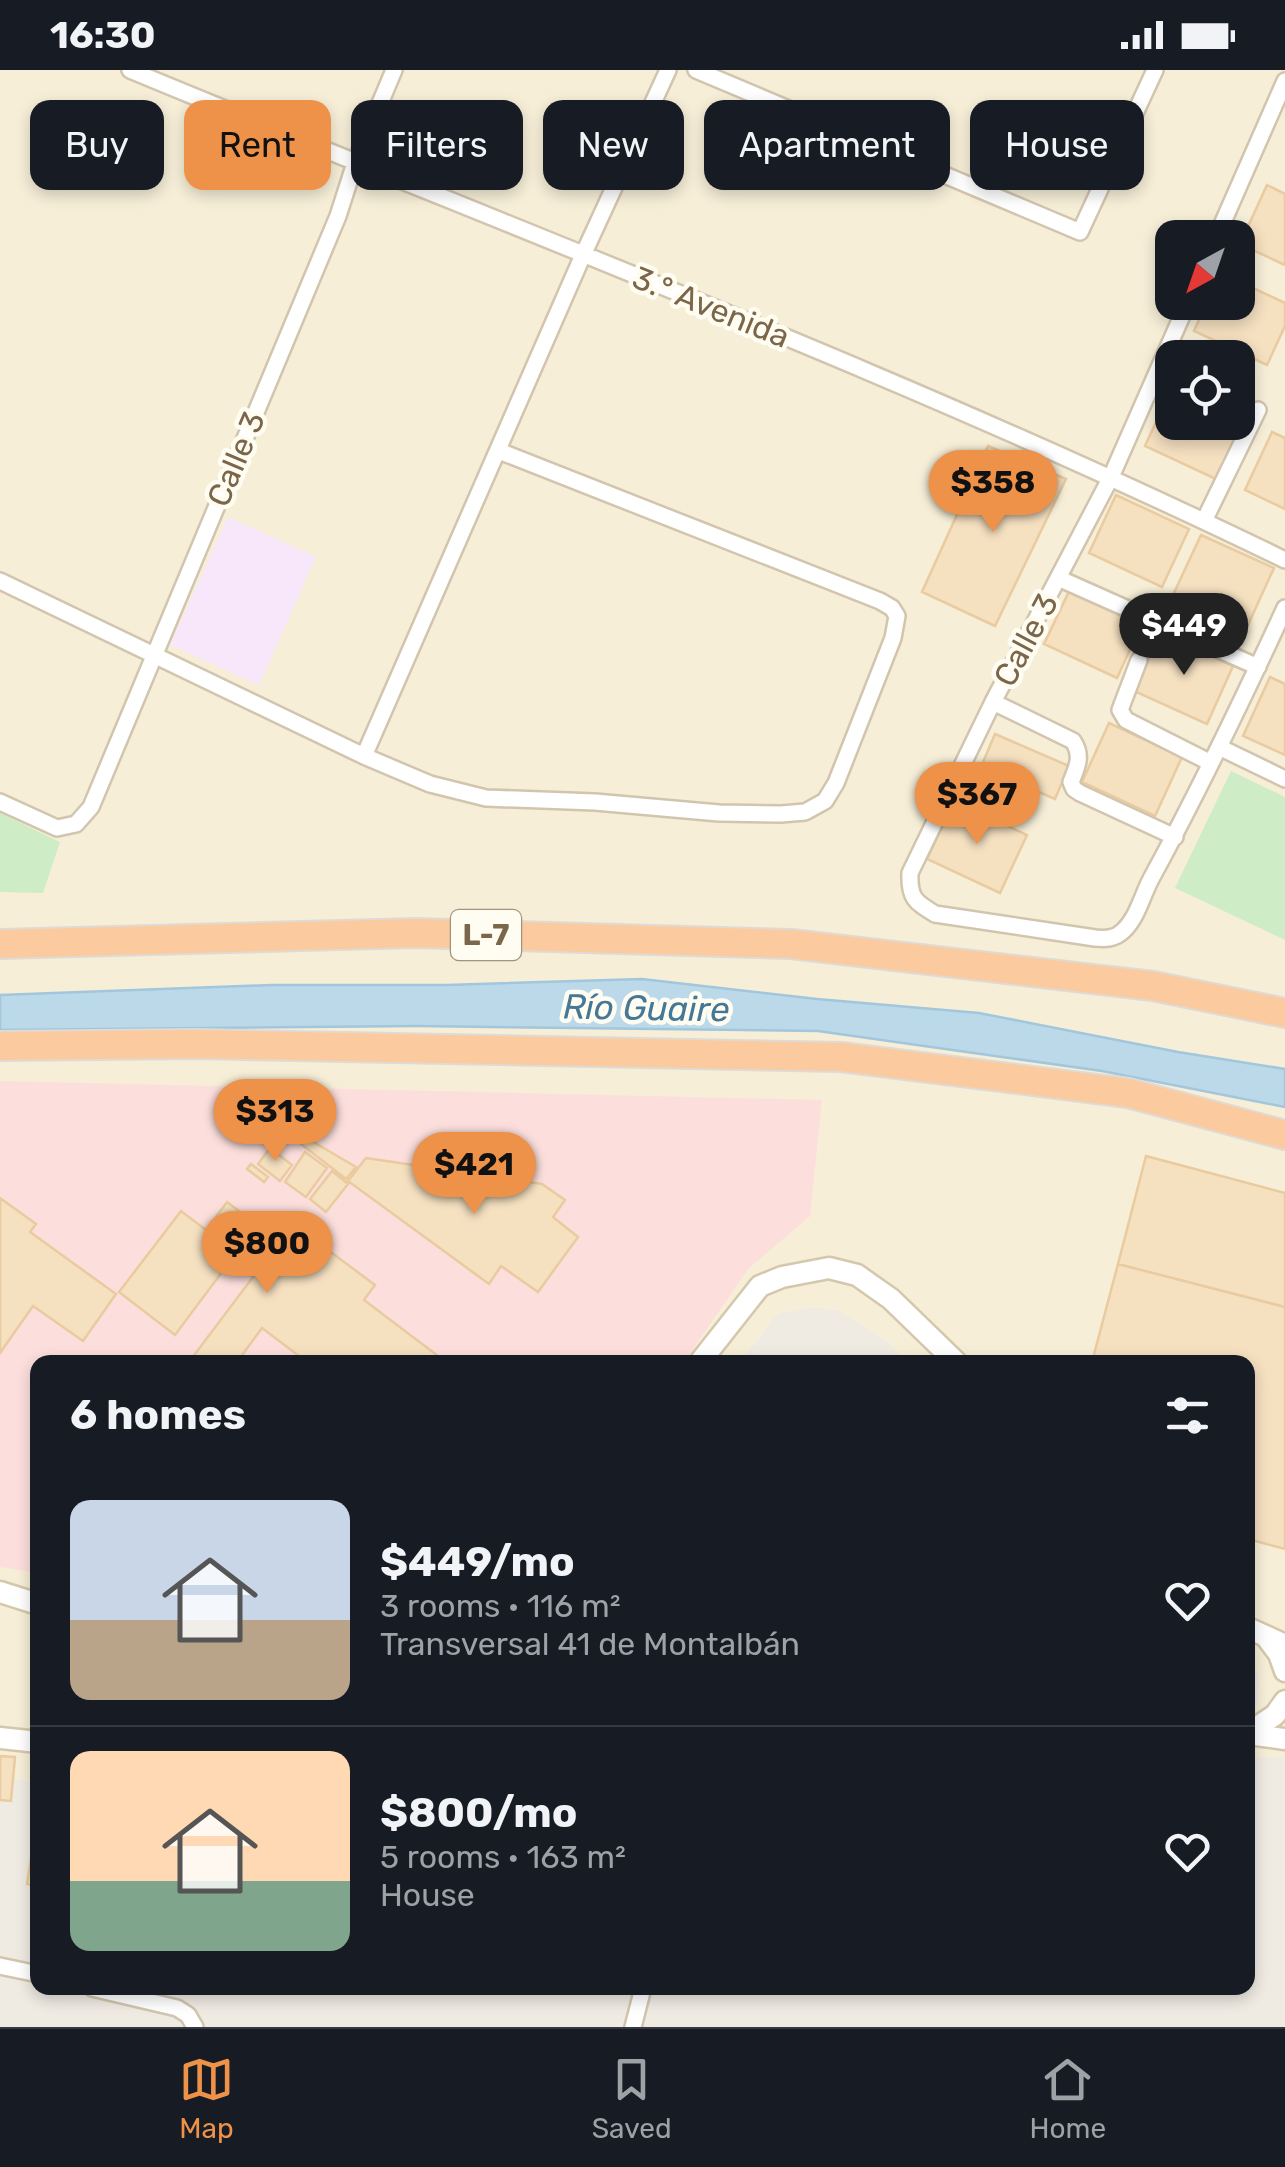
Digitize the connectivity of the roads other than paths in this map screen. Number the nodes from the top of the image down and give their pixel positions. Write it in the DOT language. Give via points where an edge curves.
graph roads {
  1 [pos="130,70"];
  2 [pos="394,70"];
  3 [pos="668,70"];
  4 [pos="696,70"];
  5 [pos="1154,70"];
  6 [pos="1285,81"];
  7 [pos="381,100"];
  8 [pos="351,161"];
  9 [pos="351,175"];
  10 [pos="422,190"];
  11 [pos="1224,220"];
  12 [pos="584,255"];
  13 [pos="1180,320"];
  14 [pos="1258,410"];
  15 [pos="499,451"];
  16 [pos="1111,477"];
  17 [pos="1204,521"];
  18 [pos="1285,560"];
  19 [pos="1058,578"];
  20 [pos="0,581"];
  21 [pos="1285,608"];
  22 [pos="155,654"];
  23 [pos="1139,660"];
  24 [pos="1258,667"];
  25 [pos="993,702"];
  26 [pos="1219,747"];
  27 [pos="364,756"];
  28 [pos="1211,763"];
  29 [pos="1285,779"];
  30 [pos="0,802"];
  31 [pos="1175,837"];
  32 [pos="0,944"];
  33 [pos="1285,1013"];
  34 [pos="0,1046"];
  35 [pos="1285,1135"];
  36 [pos="706,1355"];
  37 [pos="949,1355"];
  38 [pos="0,1592"];
  39 [pos="30,1601"];
  40 [pos="1256,1632"];
  41 [pos="1285,1645"];
  42 [pos="1285,1671"];
  43 [pos="1285,1701"];
  44 [pos="1255,1728"];
  45 [pos="1255,1734"];
  46 [pos="0,1738"];
  47 [pos="1285,1739"];
  48 [pos="30,1741"];
  49 [pos="0,1966"];
  50 [pos="30,1972"];
  51 [pos="122,1995"];
  52 [pos="640,1995"];
  53 [pos="195,2027"];
  54 [pos="633,2027"];
  1 -- 8 [label="street, 3.° Avenida"];
  2 -- 7 [label="street, Calle 3"];
  3 -- 12 [label="street"];
  4 -- 5 [label="street" via="1080,232"];
  6 -- 11 [label="street"];
  9 -- 22 [label="street, Calle 3"];
  10 -- 12 [label="street, 3.° Avenida"];
  12 -- 15 [label="street"];
  12 -- 16 [label="street, 3.° Avenida"];
  13 -- 16 [label="street, Calle 3"];
  14 -- 17 [label="street"];
  15 -- 27 [label="street"];
  15 -- 27 [label="street" via="892,608 893,638 836,783 825,801 805,812 719,813 486,798"];
  16 -- 17 [label="street, 3.° Avenida"];
  16 -- 19 [label="street, Calle 3"];
  17 -- 18 [label="street, 3.° Avenida"];
  19 -- 24 [label="street"];
  19 -- 25 [label="street, Calle 3"];
  20 -- 22 [label="street"];
  21 -- 24 [label="street"];
  22 -- 27 [label="street"];
  22 -- 30 [label="street, Calle 3" via="90,807 76,824 57,828"];
  23 -- 28 [label="street" via="1120,710 1126,720"];
  24 -- 26 [label="street"];
  25 -- 31 [label="street" via="1073,741 1080,758 1074,789"];
  25 -- 31 [label="street, Calle 3" via="910,872 917,903 935,914 1108,939 1133,919"];
  26 -- 28 [label="street"];
  26 -- 29 [label="street"];
  28 -- 31 [label="street"];
  32 -- 33 [label="highway, L-7" via="416,933 790,944 1153,986"];
  34 -- 35 [label="highway" via="841,1056 1128,1094"];
  36 -- 37 [label="main road" via="760,1286 830,1268 857,1274"];
  38 -- 39 [label="main road"];
  40 -- 41 [label="main road"];
  40 -- 42 [label="main road" via="1280,1654"];
  43 -- 44 [label="main road"];
  45 -- 47 [label="main road"];
  46 -- 48 [label="main road"];
  49 -- 50 [label="street"];
  51 -- 53 [label="street" via="177,2008"];
  52 -- 54 [label="street"];
}
